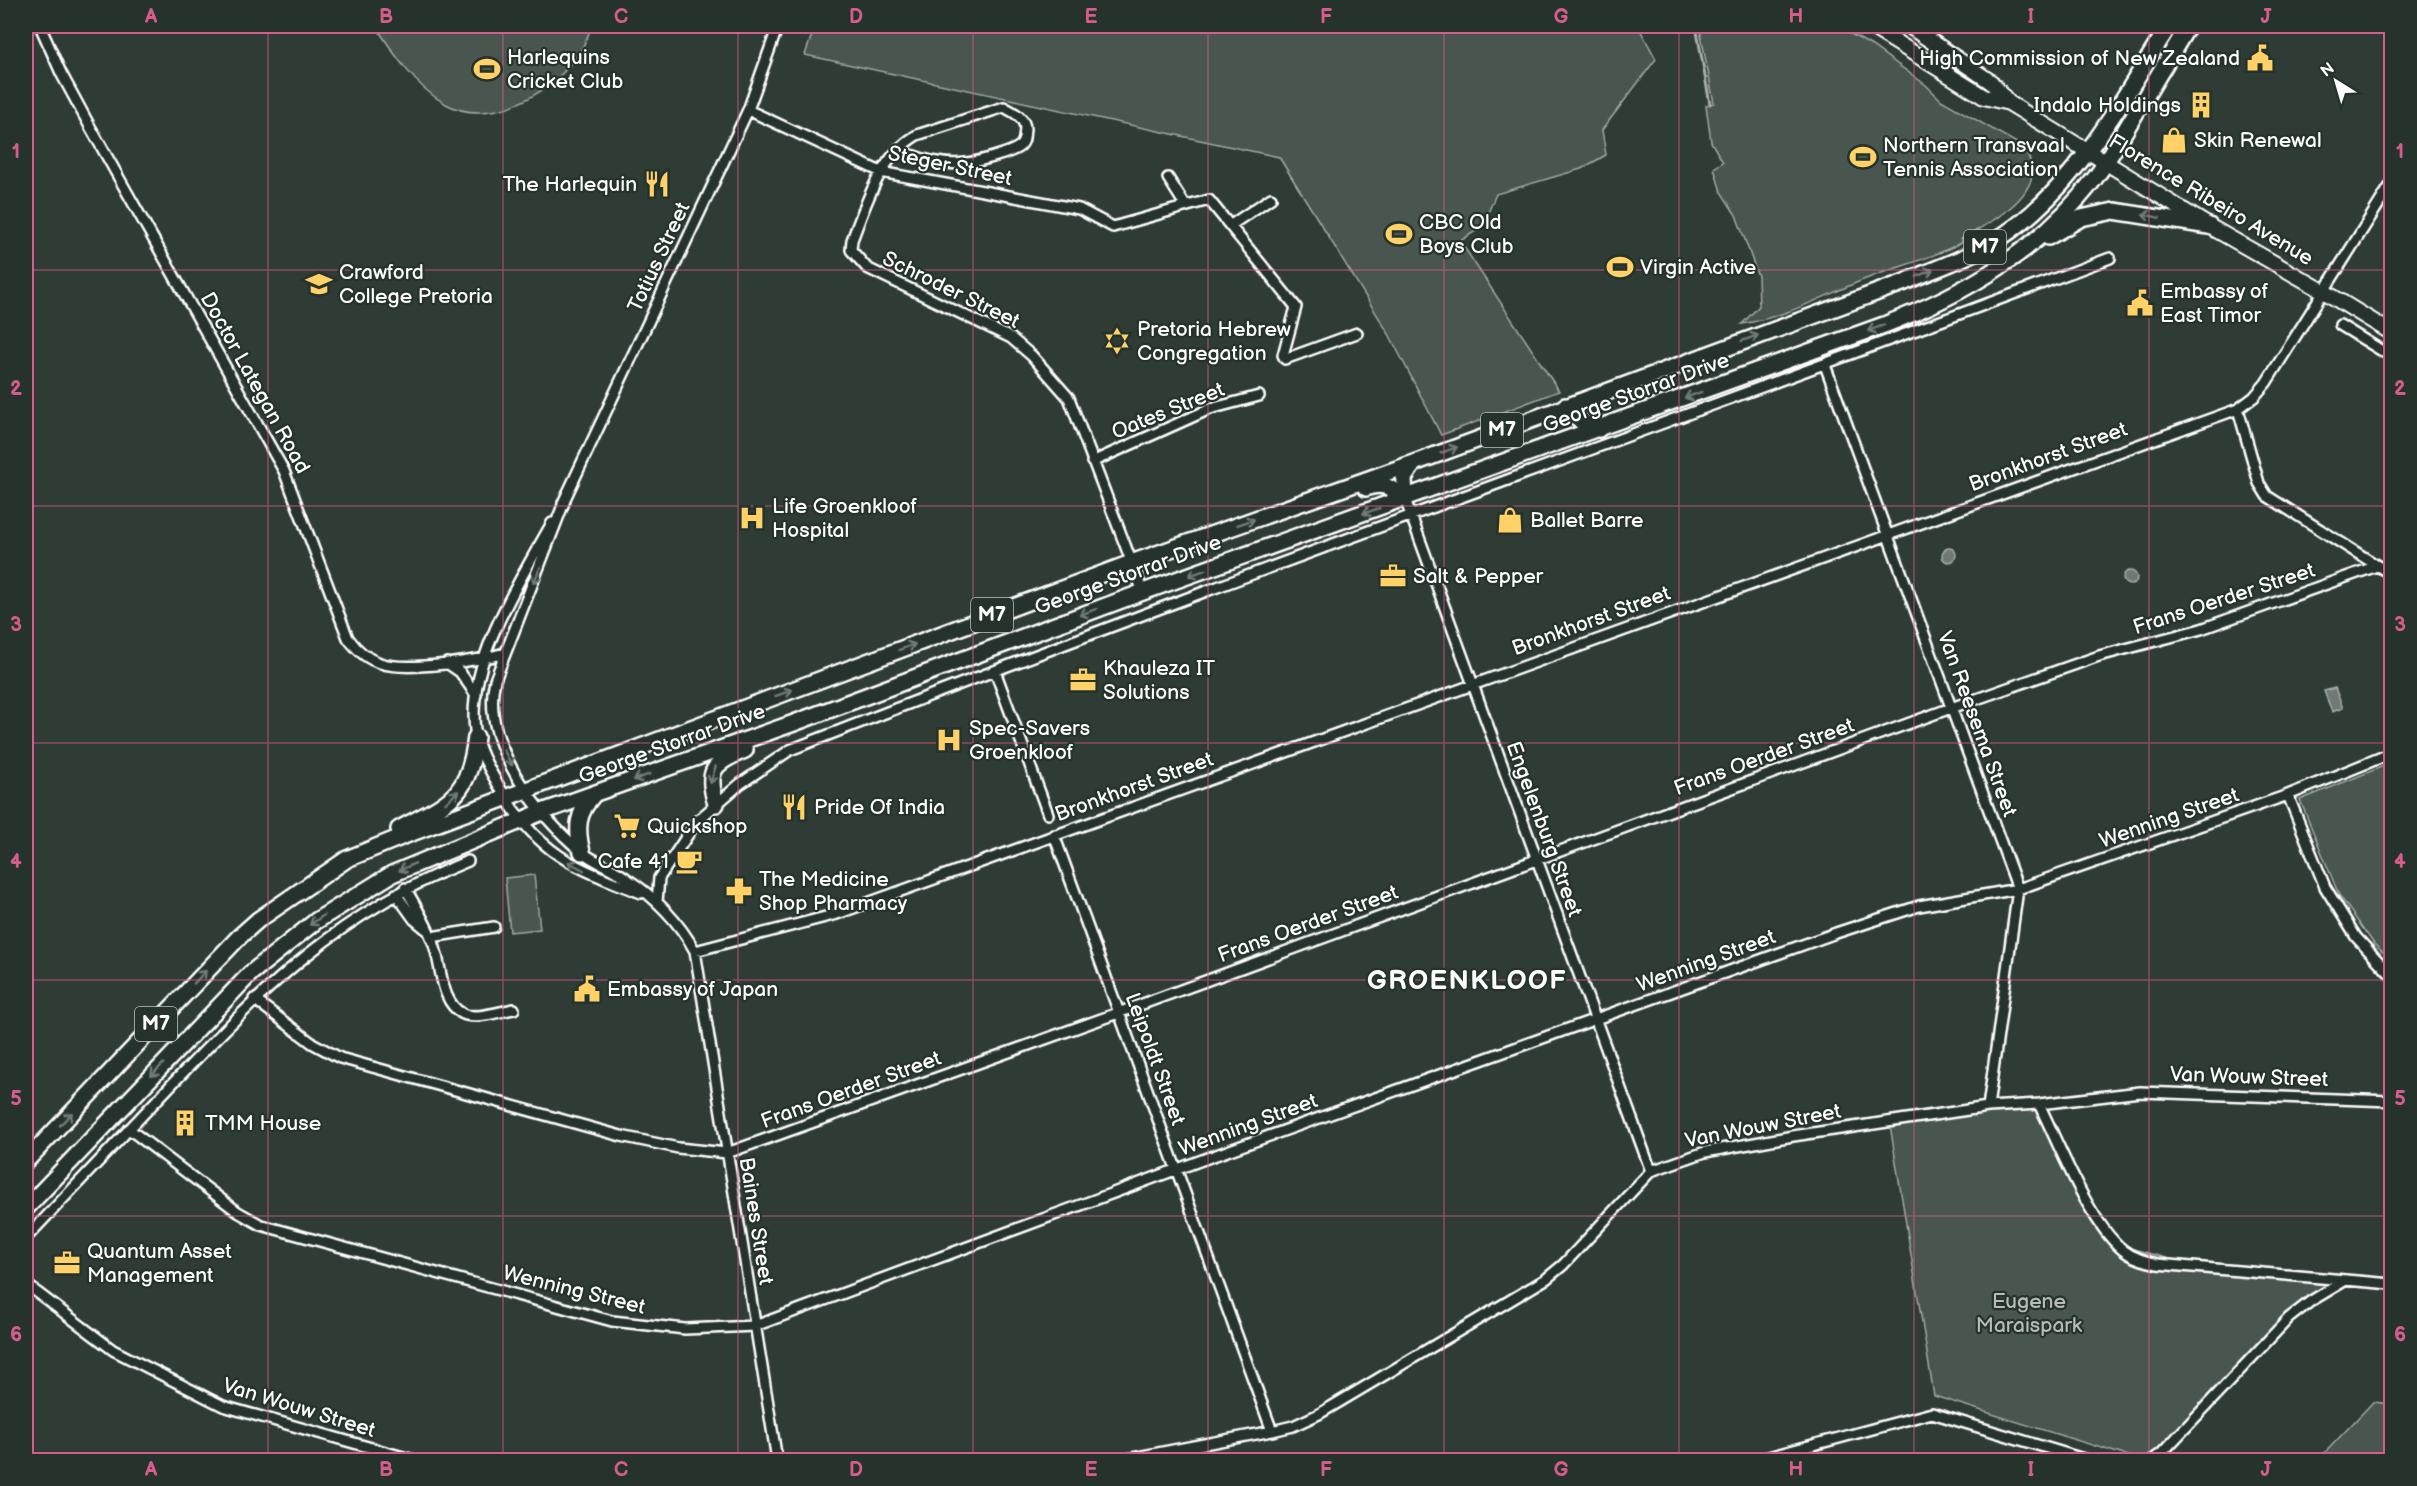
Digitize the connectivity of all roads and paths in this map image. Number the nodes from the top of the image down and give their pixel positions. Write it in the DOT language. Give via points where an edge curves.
graph roads {
  1 [pos="40,26"];
  2 [pos="778,26"];
  3 [pos="1870,26"];
  4 [pos="1909,26"];
  5 [pos="2169,26"];
  6 [pos="2188,26"];
  7 [pos="2009,103"];
  8 [pos="748,110"];
  9 [pos="898,149"];
  10 [pos="2089,152"];
  11 [pos="2106,163"];
  12 [pos="881,171"];
  13 [pos="1168,178"];
  14 [pos="2391,183"];
  15 [pos="1271,198"];
  16 [pos="1185,205"];
  17 [pos="1231,225"];
  18 [pos="2209,226"];
  19 [pos="2026,250"];
  20 [pos="2110,258"];
  21 [pos="2325,292"];
  22 [pos="2340,326"];
  23 [pos="1357,333"];
  24 [pos="2391,333"];
  25 [pos="2391,357"];
  26 [pos="1825,365"];
  27 [pos="1259,396"];
  28 [pos="1565,406"];
  29 [pos="2238,409"];
  30 [pos="1599,429"];
  31 [pos="1558,443"];
  32 [pos="1092,462"];
  33 [pos="1414,463"];
  34 [pos="1405,499"];
  35 [pos="564,500"];
  36 [pos="1281,510"];
  37 [pos="1411,516"];
  38 [pos="1887,534"];
  39 [pos="1131,563"];
  40 [pos="2377,566"];
  41 [pos="2391,575"];
  42 [pos="1143,592"];
  43 [pos="505,653"];
  44 [pos="485,659"];
  45 [pos="447,663"];
  46 [pos="995,671"];
  47 [pos="495,680"];
  48 [pos="1472,684"];
  49 [pos="476,695"];
  50 [pos="1951,708"];
  51 [pos="794,723"];
  52 [pos="476,737"];
  53 [pos="2391,753"];
  54 [pos="525,789"];
  55 [pos="594,794"];
  56 [pos="2288,795"];
  57 [pos="505,797"];
  58 [pos="716,804"];
  59 [pos="542,812"];
  60 [pos="1048,814"];
  61 [pos="519,820"];
  62 [pos="1054,835"];
  63 [pos="582,852"];
  64 [pos="347,858"];
  65 [pos="1537,860"];
  66 [pos="468,861"];
  67 [pos="405,888"];
  68 [pos="2018,889"];
  69 [pos="396,894"];
  70 [pos="653,899"];
  71 [pos="494,927"];
  72 [pos="429,933"];
  73 [pos="695,951"];
  74 [pos="2391,976"];
  75 [pos="254,999"];
  76 [pos="514,1009"];
  77 [pos="1119,1013"];
  78 [pos="1595,1021"];
  79 [pos="2391,1101"];
  80 [pos="2039,1104"];
  81 [pos="1988,1107"];
  82 [pos="129,1129"];
  83 [pos="728,1153"];
  84 [pos="26,1161"];
  85 [pos="1177,1170"];
  86 [pos="1651,1172"];
  87 [pos="26,1208"];
  88 [pos="26,1238"];
  89 [pos="2346,1280"];
  90 [pos="26,1284"];
  91 [pos="2391,1284"];
  92 [pos="755,1326"];
  93 [pos="1272,1431"];
  94 [pos="414,1461"];
  95 [pos="777,1461"];
  96 [pos="1121,1461"];
  97 [pos="1756,1461"];
  98 [pos="2087,1461"];
  99 [pos="2152,1461"];
  1 -- 45 [label="street, Doctor Lategan Road" via="63,77 284,471 346,635 361,652 383,664 398,667"];
  2 -- 8 [label="street, Totius Street"];
  3 -- 7 [label="main road, Florence Ribeiro Avenue" via="1984,97"];
  4 -- 7 [label="main road, Florence Ribeiro Avenue" via="1991,82"];
  5 -- 10 [label="main road, M7"];
  6 -- 11 [label="main road, M7"];
  7 -- 10 [label="main road, Florence Ribeiro Avenue"];
  8 -- 12 [label="street, Steger Street"];
  8 -- 35 [label="street, Totius Street"];
  9 -- 9 [label="street, Schroder Street" via="913,157 966,163 1021,146 1025,124 1004,107 917,135"];
  9 -- 12 [label="street, Schroder Street"];
  10 -- 11 [label="main road, Florence Ribeiro Avenue"];
  28 -- 10 [label="main road, George Storrar Drive / M7, one-way" via="1905,282 1984,248 2043,203"];
  11 -- 18 [label="main road, Florence Ribeiro Avenue"];
  11 -- 19 [label="main road, George Storrar Drive / M7" via="2067,210"];
  12 -- 16 [label="street, Steger Street" via="1086,211 1113,227"];
  12 -- 32 [label="street, Schroder Street" via="852,240 855,257 867,268 1024,347 1069,398"];
  13 -- 16 [label="street"];
  14 -- 21 [label="street, Bronkhorst Street"];
  15 -- 17 [label="street"];
  16 -- 17 [label="street, Steger Street" via="1209,200"];
  17 -- 23 [label="street" via="1296,307 1282,355 1285,359"];
  18 -- 19 [label="main road, one-way" via="2125,211 2102,212 2081,218"];
  18 -- 21 [label="main road, Florence Ribeiro Avenue"];
  19 -- 30 [label="main road, George Storrar Drive / M7, one-way" via="1975,284 1930,307"];
  20 -- 26 [label="street, George Storrar Drive"];
  21 -- 24 [label="main road, Florence Ribeiro Avenue"];
  21 -- 29 [label="street, Bronkhorst Street" via="2266,383"];
  22 -- 25 [label="street"];
  26 -- 37 [label="street, George Storrar Drive"];
  26 -- 38 [label="street, Van Reesema Street"];
  27 -- 32 [label="street, Oates Street" via="1210,409"];
  28 -- 30 [label="main road" via="1581,421"];
  28 -- 31 [label="main road" via="1567,428"];
  33 -- 28 [label="main road, George Storrar Drive / M7, one-way"];
  29 -- 38 [label="street, Bronkhorst Street"];
  29 -- 40 [label="street" via="2259,483 2267,496"];
  30 -- 31 [label="main road, George Storrar Drive / M7"];
  31 -- 34 [label="main road, George Storrar Drive / M7"];
  32 -- 39 [label="street, Schroder Street"];
  33 -- 34 [label="main road" via="1404,478"];
  33 -- 36 [label="main road, George Storrar Drive / M7"];
  34 -- 36 [label="main road" via="1380,484 1306,511"];
  34 -- 37 [label="street, Engelenburg Street"];
  34 -- 42 [label="main road, George Storrar Drive / M7, one-way"];
  35 -- 43 [label="street, Totius Street, one-way"];
  35 -- 44 [label="street, Totius Street" via="518,583"];
  39 -- 36 [label="main road, George Storrar Drive / M7, one-way"];
  37 -- 46 [label="street, George Storrar Drive"];
  37 -- 48 [label="street, Engelenburg Street"];
  38 -- 48 [label="street, Bronkhorst Street"];
  38 -- 50 [label="street, Van Reesema Street"];
  39 -- 42 [label="street, Schroder Street"];
  54 -- 39 [label="main road, George Storrar Drive / M7, one-way"];
  40 -- 41 [label="street"];
  40 -- 50 [label="street, Frans Oerder Street" via="2200,629 2099,656"];
  42 -- 51 [label="main road, George Storrar Drive / M7, one-way"];
  43 -- 44 [label="street, Doctor Lategan Road"];
  43 -- 47 [label="street, Totius Street"];
  44 -- 45 [label="street, Doctor Lategan Road"];
  44 -- 47 [label="street"];
  44 -- 49 [label="street, Totius Street"];
  45 -- 49 [label="street" via="460,672"];
  46 -- 58 [label="street, George Storrar Drive" via="790,750"];
  46 -- 60 [label="street"];
  47 -- 54 [label="street, Totius Street, one-way" via="493,722"];
  48 -- 62 [label="street, Bronkhorst Street"];
  48 -- 65 [label="street, Engelenburg Street"];
  49 -- 52 [label="street, Totius Street"];
  50 -- 65 [label="street, Frans Oerder Street"];
  50 -- 68 [label="street, Van Reesema Street"];
  51 -- 55 [label="main road, George Storrar Drive / M7, one-way"];
  51 -- 58 [label="main road, one-way" via="777,737 717,765 710,780"];
  52 -- 57 [label="street, Totius Street"];
  64 -- 52 [label="main road, one-way" via="451,799 470,773"];
  53 -- 56 [label="street, Wenning Street"];
  54 -- 57 [label="main road, George Storrar Drive / M7"];
  54 -- 59 [label="street, Totius Street"];
  55 -- 59 [label="main road, George Storrar Drive / M7"];
  55 -- 63 [label="main road" via="580,814 578,836"];
  56 -- 68 [label="street, Wenning Street"];
  56 -- 74 [label="street" via="2325,887 2356,937"];
  57 -- 61 [label="street, Totius Street"];
  57 -- 64 [label="main road, George Storrar Drive / M7"];
  58 -- 70 [label="street, George Storrar Drive" via="690,830 660,875"];
  59 -- 61 [label="main road, George Storrar Drive / M7"];
  59 -- 63 [label="street, Baines Street"];
  70 -- 61 [label="street, Baines Street, one-way" via="572,865 546,847"];
  61 -- 87 [label="main road, George Storrar Drive / M7, one-way" via="392,874 335,908 275,952 226,997"];
  62 -- 73 [label="street, Bronkhorst Street" via="837,914"];
  62 -- 77 [label="street, Leipoldt Street"];
  63 -- 70 [label="street, Baines Street" via="627,878"];
  84 -- 64 [label="main road, George Storrar Drive / M7, one-way" via="240,936"];
  65 -- 77 [label="street, Frans Oerder Street"];
  65 -- 78 [label="street, Engelenburg Street"];
  66 -- 67 [label="street"];
  67 -- 69 [label="street"];
  67 -- 72 [label="street"];
  68 -- 78 [label="street, Wenning Street" via="1910,908"];
  68 -- 81 [label="street, Van Reesema Street"];
  69 -- 72 [label="street"];
  69 -- 75 [label="street" via="322,941"];
  70 -- 73 [label="street, Baines Street" via="679,924"];
  71 -- 72 [label="street"];
  72 -- 76 [label="street" via="444,988 461,1013 469,1016"];
  73 -- 83 [label="street, Baines Street"];
  75 -- 82 [label="street"];
  75 -- 83 [label="street, Frans Oerder Street" via="312,1043 340,1058 621,1136 687,1150"];
  77 -- 83 [label="street, Frans Oerder Street"];
  77 -- 85 [label="street, Leipoldt Street"];
  78 -- 85 [label="street, Wenning Street"];
  78 -- 86 [label="street, Engelenburg Street"];
  79 -- 80 [label="street, Van Wouw Street" via="2149,1091"];
  80 -- 81 [label="street, Van Wouw Street"];
  80 -- 89 [label="street" via="2103,1227 2124,1251 2157,1264"];
  81 -- 86 [label="street, Van Wouw Street" via="1705,1152"];
  82 -- 88 [label="street"];
  82 -- 92 [label="street, Wenning Street" via="261,1226 612,1321 676,1328"];
  83 -- 92 [label="street, Baines Street"];
  85 -- 92 [label="street, Wenning Street"];
  85 -- 93 [label="street, Leipoldt Street"];
  86 -- 93 [label="street, Van Wouw Street" via="1546,1279 1319,1414"];
  89 -- 91 [label="street"];
  89 -- 99 [label="street" via="2289,1318"];
  90 -- 94 [label="street, Van Wouw Street" via="113,1350 223,1406"];
  92 -- 95 [label="street, Baines Street"];
  93 -- 96 [label="street, Van Wouw Street"];
  97 -- 98 [label="street" via="1932,1413"];
}
